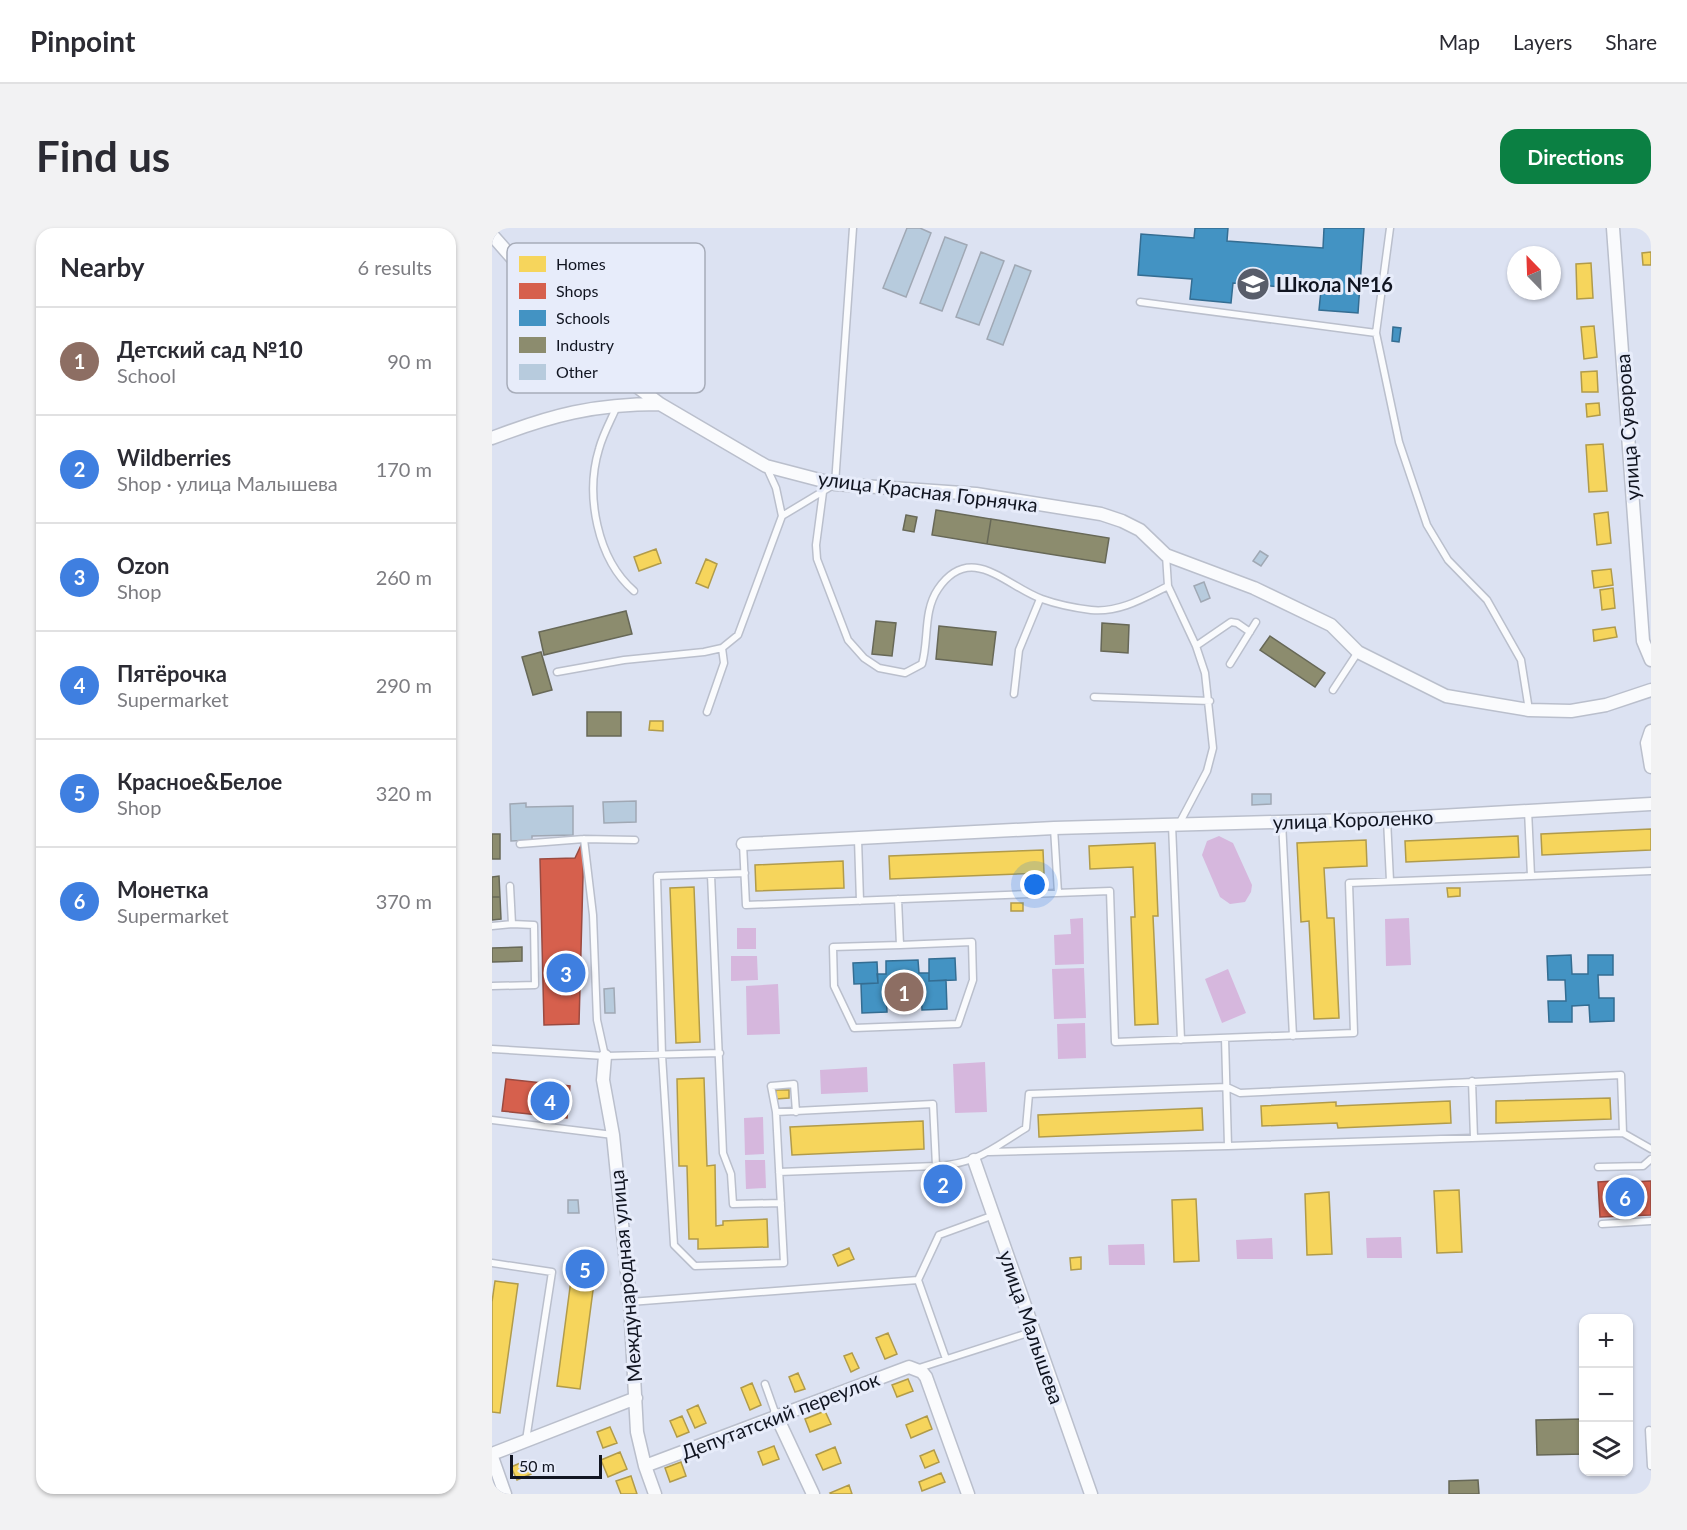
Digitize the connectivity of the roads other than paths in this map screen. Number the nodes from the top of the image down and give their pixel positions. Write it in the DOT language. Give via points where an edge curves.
graph roads {
  1 [pos="853,228"];
  2 [pos="1390,228"];
  3 [pos="1613,228"];
  4 [pos="492,235"];
  5 [pos="507,252"];
  6 [pos="1140,302"];
  7 [pos="1376,333"];
  8 [pos="646,393"];
  9 [pos="618,404"];
  10 [pos="660,404"];
  11 [pos="492,438"];
  12 [pos="766,466"];
  13 [pos="836,484"];
  14 [pos="823,492"];
  15 [pos="782,516"];
  16 [pos="1166,555"];
  17 [pos="1168,586"];
  18 [pos="634,591"];
  19 [pos="1040,599"];
  20 [pos="1256,622"];
  21 [pos="1250,632"];
  22 [pos="1196,646"];
  23 [pos="722,648"];
  24 [pos="1358,652"];
  25 [pos="1651,660"];
  26 [pos="1230,664"];
  27 [pos="557,672"];
  28 [pos="1333,690"];
  29 [pos="1651,690"];
  30 [pos="1014,694"];
  31 [pos="1094,697"];
  32 [pos="1210,701"];
  33 [pos="1529,711"];
  34 [pos="707,712"];
  35 [pos="1651,731"];
  36 [pos="1651,767"];
  37 [pos="1651,804"];
  38 [pos="1528,809"];
  39 [pos="1387,819"];
  40 [pos="1282,822"];
  41 [pos="1175,825"];
  42 [pos="1054,828"];
  43 [pos="584,839"];
  44 [pos="858,839"];
  45 [pos="635,840"];
  46 [pos="520,844"];
  47 [pos="743,844"];
  48 [pos="1651,871"];
  49 [pos="744,873"];
  50 [pos="711,874"];
  51 [pos="1531,876"];
  52 [pos="1390,881"];
  53 [pos="510,886"];
  54 [pos="1058,893"];
  55 [pos="898,899"];
  56 [pos="860,900"];
  57 [pos="512,924"];
  58 [pos="492,926"];
  59 [pos="900,945"];
  60 [pos="492,986"];
  61 [pos="1293,1036"];
  62 [pos="1225,1038"];
  63 [pos="1181,1040"];
  64 [pos="492,1049"];
  65 [pos="720,1053"];
  66 [pos="662,1055"];
  67 [pos="604,1056"];
  68 [pos="1472,1081"];
  69 [pos="1227,1087"];
  70 [pos="776,1112"];
  71 [pos="796,1112"];
  72 [pos="492,1120"];
  73 [pos="1623,1133"];
  74 [pos="613,1135"];
  75 [pos="1474,1138"];
  76 [pos="1228,1146"];
  77 [pos="1651,1149"];
  78 [pos="987,1152"];
  79 [pos="1651,1159"];
  80 [pos="974,1160"];
  81 [pos="936,1166"];
  82 [pos="1598,1167"];
  83 [pos="779,1172"];
  84 [pos="781,1203"];
  85 [pos="994,1215"];
  86 [pos="1651,1221"];
  87 [pos="1602,1224"];
  88 [pos="492,1263"];
  89 [pos="918,1280"];
  90 [pos="630,1302"];
  91 [pos="1034,1331"];
  92 [pos="946,1359"];
  93 [pos="916,1369"];
  94 [pos="765,1384"];
  95 [pos="636,1398"];
  96 [pos="776,1415"];
  97 [pos="1649,1430"];
  98 [pos="526,1442"];
  99 [pos="492,1456"];
  100 [pos="645,1466"];
  101 [pos="1651,1466"];
  102 [pos="505,1494"];
  103 [pos="655,1494"];
  104 [pos="813,1494"];
  105 [pos="968,1494"];
  106 [pos="1090,1494"];
  1 -- 13 [label="lane"];
  2 -- 7 [label="lane"];
  3 -- 25 [label="street, улица Суворова" via="1643,641"];
  4 -- 5 [label="street, улица Красная Горнячка"];
  6 -- 7 [label="lane"];
  7 -- 33 [label="lane" via="1399,442 1427,525 1448,560 1487,600 1521,660"];
  8 -- 10 [label="street, улица Красная Горнячка"];
  9 -- 10 [label="street"];
  9 -- 11 [label="street" via="579,409"];
  9 -- 18 [label="lane" via="599,449 593,486 608,559 619,578"];
  10 -- 12 [label="street, улица Красная Горнячка"];
  12 -- 13 [label="street, улица Красная Горнячка"];
  12 -- 15 [label="lane"];
  13 -- 14 [label="lane"];
  13 -- 16 [label="street, улица Красная Горнячка" via="976,494 1101,514 1140,530"];
  14 -- 15 [label="lane"];
  14 -- 19 [label="lane" via="816,545 821,575 848,640 879,668 905,673 922,664 930,605 938,588 963,569 979,567 1000,575"];
  15 -- 23 [label="lane" via="738,635"];
  16 -- 17 [label="lane"];
  16 -- 24 [label="street, улица Красная Горнячка" via="1254,588 1331,625"];
  17 -- 19 [label="lane" via="1125,607 1092,610"];
  17 -- 22 [label="lane"];
  19 -- 30 [label="lane" via="1019,650"];
  20 -- 21 [label="lane"];
  21 -- 22 [label="lane" via="1230,622"];
  21 -- 26 [label="lane"];
  22 -- 32 [label="lane"];
  23 -- 27 [label="lane"];
  23 -- 34 [label="lane" via="724,663"];
  24 -- 28 [label="lane"];
  24 -- 33 [label="street, улица Красная Горнячка" via="1446,696"];
  29 -- 33 [label="street, улица Красная Горнячка" via="1606,705 1571,711"];
  31 -- 32 [label="lane"];
  32 -- 41 [label="lane" via="1213,748 1208,771"];
  35 -- 36 [label="street" via="1647,743"];
  37 -- 38 [label="street, улица Короленко"];
  38 -- 39 [label="street, улица Короленко"];
  38 -- 51 [label="lane"];
  39 -- 40 [label="street, улица Короленко"];
  39 -- 52 [label="lane"];
  40 -- 41 [label="street, улица Короленко"];
  40 -- 61 [label="lane"];
  41 -- 42 [label="street, улица Короленко"];
  41 -- 63 [label="lane"];
  42 -- 44 [label="street, улица Короленко"];
  42 -- 54 [label="lane"];
  43 -- 45 [label="lane"];
  43 -- 46 [label="lane"];
  43 -- 67 [label="lane" via="593,915 597,1020"];
  44 -- 47 [label="street, улица Короленко"];
  44 -- 56 [label="lane"];
  47 -- 49 [label="lane"];
  48 -- 51 [label="lane"];
  49 -- 50 [label="lane"];
  49 -- 56 [label="lane" via="746,905"];
  50 -- 65 [label="lane"];
  50 -- 66 [label="lane" via="657,876"];
  51 -- 52 [label="lane"];
  52 -- 61 [label="lane" via="1349,883 1354,1033"];
  53 -- 57 [label="lane"];
  54 -- 55 [label="lane"];
  54 -- 63 [label="lane" via="1110,891 1116,1042"];
  55 -- 56 [label="lane"];
  55 -- 59 [label="lane"];
  57 -- 58 [label="lane"];
  57 -- 60 [label="lane" via="534,925 535,985"];
  59 -- 59 [label="lane" via="833,946 834,986 854,1028 958,1024 973,980 972,942"];
  61 -- 62 [label="lane"];
  62 -- 63 [label="lane"];
  62 -- 69 [label="lane"];
  64 -- 67 [label="lane"];
  65 -- 66 [label="lane"];
  65 -- 84 [label="lane" via="723,1153 731,1174 733,1204"];
  66 -- 67 [label="lane"];
  66 -- 84 [label="lane" via="674,1245 695,1266 784,1263"];
  67 -- 74 [label="street, Международная улица" via="603,1080"];
  68 -- 69 [label="lane" via="1240,1092"];
  68 -- 73 [label="lane" via="1621,1075"];
  68 -- 75 [label="lane"];
  69 -- 76 [label="lane"];
  69 -- 78 [label="lane" via="1029,1094 1026,1128"];
  70 -- 71 [label="lane"];
  70 -- 71 [label="lane" via="771,1086 794,1084"];
  70 -- 83 [label="lane"];
  71 -- 81 [label="lane" via="933,1104"];
  72 -- 74 [label="lane"];
  73 -- 75 [label="lane"];
  73 -- 77 [label="lane"];
  74 -- 90 [label="street, Международная улица"];
  75 -- 76 [label="lane"];
  76 -- 78 [label="lane"];
  78 -- 80 [label="lane"];
  79 -- 82 [label="lane" via="1642,1166"];
  80 -- 81 [label="lane"];
  80 -- 85 [label="street, улица Малышева"];
  81 -- 83 [label="lane"];
  83 -- 84 [label="lane"];
  85 -- 89 [label="lane" via="939,1234"];
  85 -- 91 [label="street, улица Малышева"];
  86 -- 87 [label="lane"];
  88 -- 98 [label="lane" via="552,1272"];
  89 -- 90 [label="lane"];
  89 -- 92 [label="lane"];
  90 -- 95 [label="street, Международная улица"];
  91 -- 92 [label="lane"];
  91 -- 106 [label="street, улица Малышева"];
  92 -- 93 [label="lane"];
  93 -- 96 [label="street, Депутатский переулок" via="899,1370"];
  93 -- 105 [label="street" via="926,1377"];
  94 -- 96 [label="lane"];
  95 -- 98 [label="street"];
  95 -- 100 [label="street, Международная улица"];
  96 -- 100 [label="street, Депутатский переулок"];
  96 -- 104 [label="street"];
  97 -- 101 [label="lane"];
  98 -- 99 [label="street"];
  99 -- 102 [label="street"];
  100 -- 103 [label="street, Международная улица"];
}
